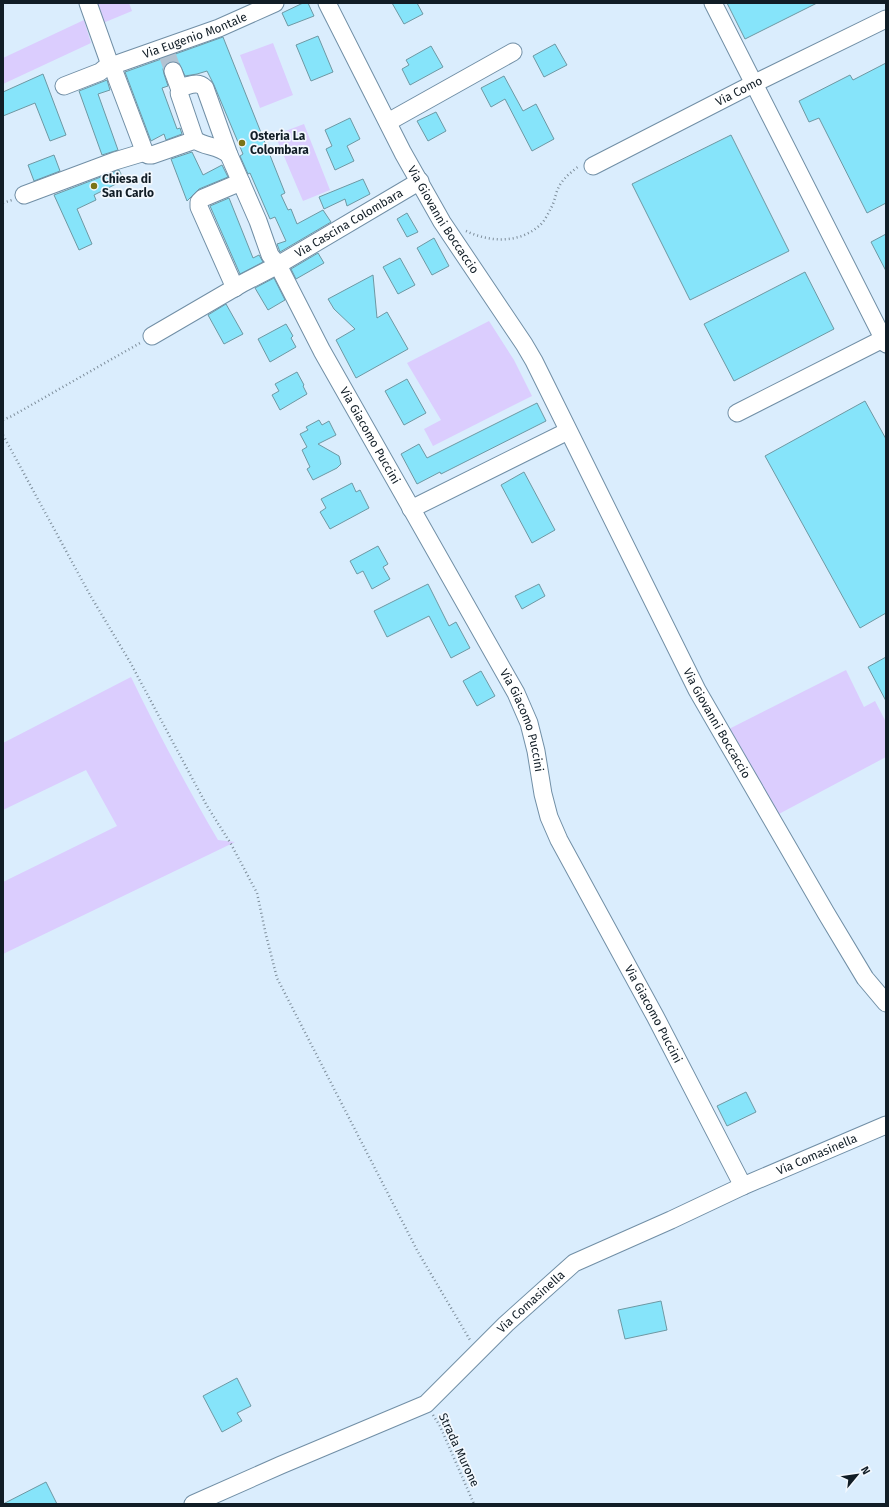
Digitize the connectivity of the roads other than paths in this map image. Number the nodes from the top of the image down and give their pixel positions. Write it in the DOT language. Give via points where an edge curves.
graph roads {
  1 [pos="88,3"];
  2 [pos="275,3"];
  3 [pos="327,3"];
  4 [pos="713,3"];
  5 [pos="886,19"];
  6 [pos="513,52"];
  7 [pos="112,64"];
  8 [pos="173,70"];
  9 [pos="753,84"];
  10 [pos="64,86"];
  11 [pos="180,90"];
  12 [pos="388,122"];
  13 [pos="195,140"];
  14 [pos="145,152"];
  15 [pos="229,155"];
  16 [pos="596,165"];
  17 [pos="420,181"];
  18 [pos="241,182"];
  19 [pos="24,195"];
  20 [pos="278,265"];
  21 [pos="234,288"];
  22 [pos="152,336"];
  23 [pos="885,342"];
  24 [pos="737,413"];
  25 [pos="568,431"];
  26 [pos="411,508"];
  27 [pos="886,1003"];
  28 [pos="886,1125"];
  29 [pos="743,1186"];
  30 [pos="193,1504"];
  1 -- 7 [label="street"];
  2 -- 7 [label="street, Via Eugenio Montale" via="166,51"];
  3 -- 12 [label="street, Via Giovanni Boccaccio"];
  4 -- 9 [label="street"];
  5 -- 9 [label="street, Via Como"];
  6 -- 12 [label="street"];
  7 -- 10 [label="street, Via Eugenio Montale" via="100,72"];
  7 -- 14 [label="street"];
  8 -- 11 [label="street"];
  9 -- 16 [label="street, Via Como"];
  9 -- 23 [label="street"];
  11 -- 13 [label="street" via="179,97"];
  11 -- 15 [label="street" via="182,87 198,83 205,88"];
  12 -- 17 [label="street, Via Giovanni Boccaccio"];
  13 -- 14 [label="street" via="152,155"];
  13 -- 15 [label="street" via="225,151"];
  14 -- 19 [label="street"];
  15 -- 18 [label="street"];
  17 -- 20 [label="street, Via Cascina Colombara"];
  17 -- 25 [label="street, Via Giovanni Boccaccio" via="442,222 524,344"];
  18 -- 20 [label="street" via="270,255"];
  18 -- 21 [label="street" via="199,202"];
  20 -- 21 [label="street, Via Cascina Colombara"];
  20 -- 26 [label="street, Via Giacomo Puccini" via="322,352"];
  21 -- 22 [label="street, Via Cascina Colombara"];
  23 -- 24 [label="street"];
  25 -- 26 [label="street"];
  25 -- 27 [label="street, Via Giovanni Boccaccio" via="697,690 826,913 866,978"];
  26 -- 29 [label="street, Via Giacomo Puccini" via="516,693 529,723 543,794 559,840 655,1016"];
  28 -- 29 [label="street, Via Comasinella"];
  29 -- 30 [label="street, Via Comasinella" via="574,1263 506,1324 426,1404"];
}
